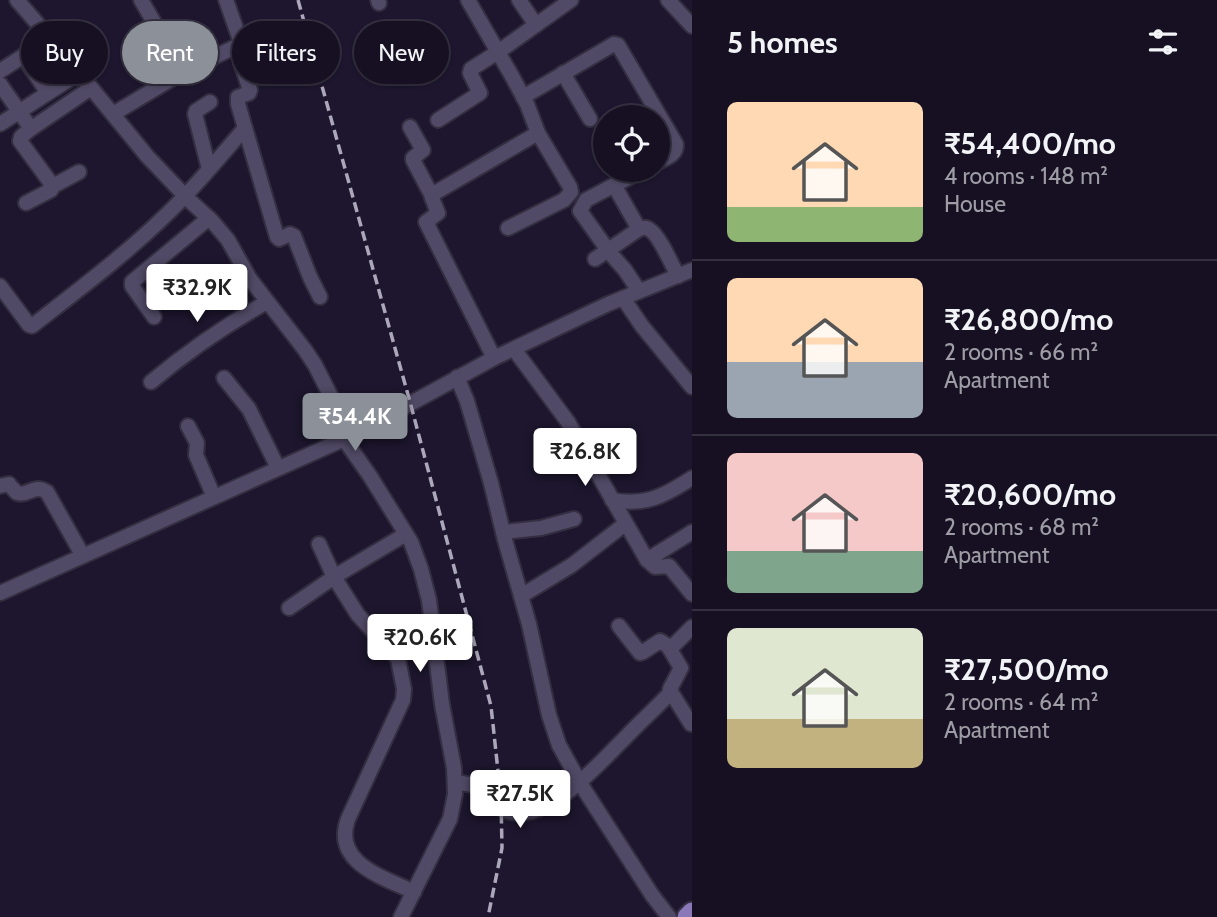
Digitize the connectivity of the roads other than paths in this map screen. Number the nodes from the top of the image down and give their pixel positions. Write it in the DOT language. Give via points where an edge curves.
graph roads {
  1 [pos="17,0"];
  2 [pos="141,0"];
  3 [pos="226,0"];
  4 [pos="468,0"];
  5 [pos="519,0"];
  6 [pos="571,0"];
  7 [pos="668,0"];
  8 [pos="36,21"];
  9 [pos="153,21"];
  10 [pos="233,21"];
  11 [pos="536,25"];
  12 [pos="692,26"];
  13 [pos="498,52"];
  14 [pos="21,57"];
  15 [pos="0,71"];
  16 [pos="564,73"];
  17 [pos="0,84"];
  18 [pos="42,84"];
  19 [pos="62,84"];
  20 [pos="88,84"];
  21 [pos="163,84"];
  22 [pos="248,84"];
  23 [pos="91,88"];
  24 [pos="48,93"];
  25 [pos="523,96"];
  26 [pos="210,102"];
  27 [pos="653,105"];
  28 [pos="19,111"];
  29 [pos="113,114"];
  30 [pos="590,119"];
  31 [pos="438,120"];
  32 [pos="0,124"];
  33 [pos="410,127"];
  34 [pos="245,128"];
  35 [pos="29,130"];
  36 [pos="538,133"];
  37 [pos="670,134"];
  38 [pos="670,156"];
  39 [pos="209,169"];
  40 [pos="79,172"];
  41 [pos="620,182"];
  42 [pos="614,185"];
  43 [pos="54,186"];
  44 [pos="185,196"];
  45 [pos="432,196"];
  46 [pos="26,203"];
  47 [pos="209,218"];
  48 [pos="508,228"];
  49 [pos="639,229"];
  50 [pos="608,250"];
  51 [pos="595,259"];
  52 [pos="685,273"];
  53 [pos="0,286"];
  54 [pos="639,291"];
  55 [pos="320,297"];
  56 [pos="624,298"];
  57 [pos="267,302"];
  58 [pos="154,317"];
  59 [pos="514,349"];
  60 [pos="494,358"];
  61 [pos="457,377"];
  62 [pos="224,378"];
  63 [pos="151,382"];
  64 [pos="692,387"];
  65 [pos="188,426"];
  66 [pos="347,437"];
  67 [pos="278,468"];
  68 [pos="692,478"];
  69 [pos="0,486"];
  70 [pos="214,497"];
  71 [pos="612,500"];
  72 [pos="575,519"];
  73 [pos="625,524"];
  74 [pos="503,532"];
  75 [pos="692,533"];
  76 [pos="406,534"];
  77 [pos="319,544"];
  78 [pos="83,556"];
  79 [pos="647,560"];
  80 [pos="334,578"];
  81 [pos="0,593"];
  82 [pos="692,594"];
  83 [pos="521,596"];
  84 [pos="289,608"];
  85 [pos="619,626"];
  86 [pos="692,626"];
  87 [pos="670,649"];
  88 [pos="671,692"];
  89 [pos="691,724"];
  90 [pos="455,782"];
  91 [pos="580,783"];
  92 [pos="414,892"];
  93 [pos="692,912"];
  94 [pos="401,917"];
  95 [pos="669,917"];
  96 [pos="687,917"];
  1 -- 8 [label="street"];
  2 -- 9 [label="street"];
  3 -- 10 [label="street"];
  4 -- 13 [label="street"];
  5 -- 11 [label="street"];
  6 -- 11 [label="street"];
  7 -- 12 [label="street"];
  11 -- 13 [label="street"];
  13 -- 25 [label="street"];
  13 -- 31 [label="street" via="470,71 480,93"];
  14 -- 15 [label="street"];
  16 -- 25 [label="street"];
  16 -- 27 [label="street" via="618,45"];
  16 -- 30 [label="street"];
  17 -- 28 [label="street"];
  18 -- 24 [label="street"];
  19 -- 24 [label="street"];
  20 -- 23 [label="street"];
  21 -- 29 [label="street"];
  22 -- 34 [label="street" via="249,93 237,99"];
  23 -- 29 [label="street"];
  23 -- 35 [label="street"];
  24 -- 28 [label="street"];
  25 -- 36 [label="street"];
  26 -- 39 [label="street" via="195,114"];
  28 -- 32 [label="street"];
  28 -- 35 [label="street"];
  29 -- 44 [label="street"];
  33 -- 45 [label="street" via="423,150 413,160"];
  34 -- 39 [label="street"];
  34 -- 55 [label="street" via="277,237 294,236"];
  35 -- 43 [label="street" via="20,141"];
  36 -- 45 [label="street"];
  36 -- 48 [label="street" via="571,192"];
  37 -- 38 [label="street" via="676,144"];
  39 -- 44 [label="street"];
  40 -- 43 [label="street"];
  41 -- 42 [label="street"];
  42 -- 49 [label="street"];
  42 -- 50 [label="street" via="586,200 580,211"];
  43 -- 46 [label="street"];
  44 -- 47 [label="street"];
  44 -- 53 [label="street" via="124,254 32,326"];
  45 -- 60 [label="street" via="438,213 426,224"];
  47 -- 57 [label="street"];
  47 -- 58 [label="street" via="132,282"];
  49 -- 50 [label="street"];
  49 -- 52 [label="street" via="653,232"];
  50 -- 51 [label="street"];
  50 -- 54 [label="street"];
  52 -- 54 [label="street"];
  54 -- 56 [label="street"];
  56 -- 59 [label="street"];
  56 -- 64 [label="street"];
  57 -- 63 [label="street" via="213,334"];
  57 -- 66 [label="street" via="315,365"];
  59 -- 60 [label="street"];
  59 -- 71 [label="street" via="568,422"];
  60 -- 61 [label="street"];
  61 -- 66 [label="street"];
  61 -- 74 [label="street"];
  62 -- 67 [label="street" via="249,409"];
  65 -- 70 [label="street"];
  66 -- 67 [label="street"];
  66 -- 76 [label="street"];
  67 -- 70 [label="street"];
  68 -- 71 [label="street" via="650,501"];
  69 -- 78 [label="street" via="9,484 20,493 44,489"];
  70 -- 78 [label="street"];
  71 -- 73 [label="street"];
  72 -- 74 [label="street"];
  73 -- 79 [label="street"];
  73 -- 83 [label="street" via="572,565"];
  74 -- 83 [label="street"];
  75 -- 79 [label="street"];
  76 -- 80 [label="street"];
  76 -- 90 [label="street" via="429,600"];
  77 -- 80 [label="street"];
  78 -- 81 [label="street"];
  79 -- 82 [label="street" via="655,567 669,566"];
  80 -- 84 [label="street"];
  80 -- 92 [label="street" via="358,615 398,659 404,689 344,837 348,850 364,868"];
  83 -- 91 [label="street" via="554,732"];
  85 -- 87 [label="street" via="640,653 660,641"];
  86 -- 87 [label="street"];
  87 -- 88 [label="street" via="681,668"];
  88 -- 89 [label="street"];
  88 -- 91 [label="street"];
  90 -- 91 [label="street" via="501,799 502,809 525,813 546,806"];
  90 -- 92 [label="street" via="450,820"];
  91 -- 95 [label="street"];
  92 -- 94 [label="street"];
  93 -- 96 [label="main road"];
}
